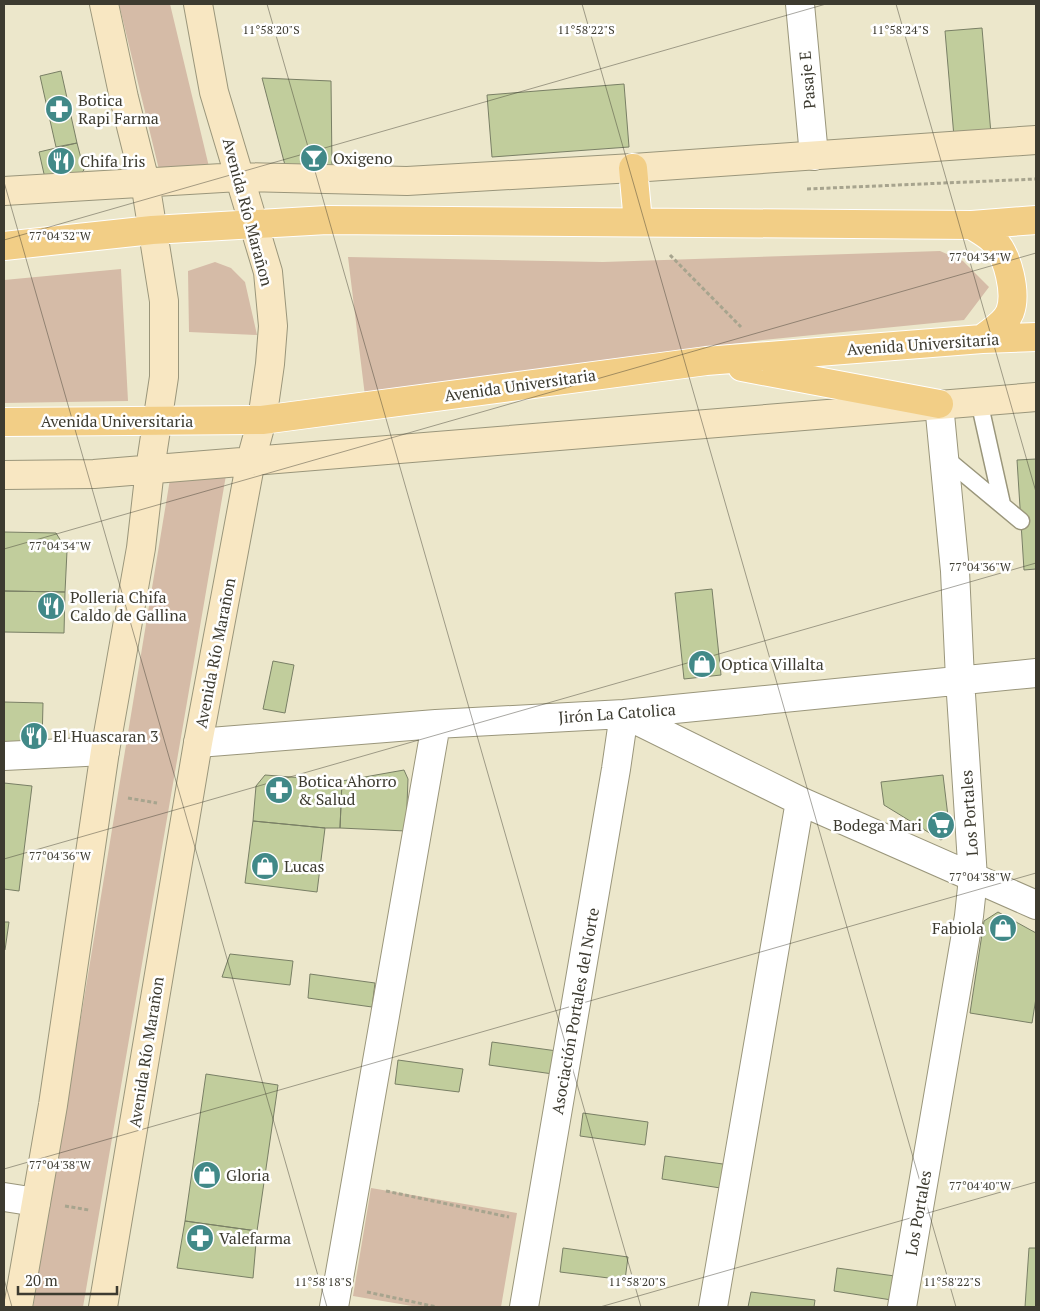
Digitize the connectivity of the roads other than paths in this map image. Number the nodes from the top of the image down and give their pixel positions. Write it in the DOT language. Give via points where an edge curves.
graph roads {
  1 [pos="104,4"];
  2 [pos="198,4"];
  3 [pos="800,4"];
  4 [pos="1036,140"];
  5 [pos="814,156"];
  6 [pos="633,168"];
  7 [pos="239,177"];
  8 [pos="145,182"];
  9 [pos="4,191"];
  10 [pos="1036,220"];
  11 [pos="638,222"];
  12 [pos="253,223"];
  13 [pos="972,225"];
  14 [pos="152,230"];
  15 [pos="4,246"];
  16 [pos="1036,337"];
  17 [pos="982,339"];
  18 [pos="706,360"];
  19 [pos="1036,397"];
  20 [pos="980,401"];
  21 [pos="939,404"];
  22 [pos="262,420"];
  23 [pos="156,421"];
  24 [pos="4,422"];
  25 [pos="944,457"];
  26 [pos="251,460"];
  27 [pos="150,469"];
  28 [pos="4,475"];
  29 [pos="1002,504"];
  30 [pos="1021,521"];
  31 [pos="1036,673"];
  32 [pos="960,679"];
  33 [pos="624,714"];
  34 [pos="436,724"];
  35 [pos="198,743"];
  36 [pos="105,752"];
  37 [pos="4,756"];
  38 [pos="800,801"];
  39 [pos="974,878"];
  40 [pos="1036,887"];
  41 [pos="1005,891"];
  42 [pos="1036,905"];
  43 [pos="4,1197"];
  44 [pos="36,1202"];
  45 [pos="336,1296"];
  46 [pos="18,1307"];
  47 [pos="104,1307"];
  48 [pos="524,1307"];
  49 [pos="713,1307"];
  50 [pos="902,1307"];
  1 -- 8 [label="main road"];
  2 -- 7 [label="main road, Avenida Río Marañon" via="214,92"];
  3 -- 5 [label="street, Pasaje E"];
  4 -- 5 [label="main road"];
  5 -- 6 [label="main road"];
  6 -- 7 [label="main road" via="407,181"];
  6 -- 11 [label="main road"];
  7 -- 8 [label="main road"];
  7 -- 12 [label="main road, Avenida Río Marañon"];
  8 -- 9 [label="main road"];
  8 -- 14 [label="main road"];
  10 -- 13 [label="main road"];
  11 -- 12 [label="main road" via="327,220"];
  11 -- 13 [label="main road"];
  12 -- 14 [label="main road"];
  12 -- 22 [label="main road, Avenida Río Marañon" via="268,272 273,326"];
  13 -- 17 [label="main road" via="995,242 1007,263 1012,287 1010,311 1000,326"];
  14 -- 15 [label="main road"];
  14 -- 23 [label="main road" via="164,301 164,377"];
  16 -- 17 [label="main road, Avenida Universitaria"];
  17 -- 18 [label="main road, Avenida Universitaria"];
  18 -- 21 [label="main road"];
  18 -- 22 [label="main road, Avenida Universitaria"];
  19 -- 20 [label="main road"];
  20 -- 21 [label="main road"];
  20 -- 29 [label="lane"];
  21 -- 25 [label="street, Los Portales"];
  21 -- 26 [label="main road"];
  22 -- 23 [label="main road, Avenida Universitaria"];
  22 -- 26 [label="main road, Avenida Río Marañon"];
  23 -- 24 [label="main road, Avenida Universitaria"];
  23 -- 27 [label="main road"];
  25 -- 29 [label="lane"];
  25 -- 32 [label="street, Los Portales" via="955,571"];
  26 -- 27 [label="main road"];
  26 -- 35 [label="main road, Avenida Río Marañon"];
  27 -- 28 [label="main road" via="94,474"];
  27 -- 36 [label="main road" via="141,548"];
  29 -- 30 [label="lane"];
  31 -- 32 [label="street, Jirón La Catolica"];
  32 -- 33 [label="street, Jirón La Catolica"];
  32 -- 39 [label="street, Los Portales"];
  33 -- 34 [label="street, Jirón La Catolica"];
  33 -- 38 [label="street"];
  33 -- 48 [label="street, Asociación Portales del Norte"];
  34 -- 35 [label="street, Jirón La Catolica"];
  34 -- 45 [label="street"];
  35 -- 47 [label="main road, Avenida Río Marañon"];
  36 -- 37 [label="street"];
  36 -- 44 [label="main road"];
  38 -- 39 [label="street"];
  38 -- 49 [label="street"];
  39 -- 41 [label="street"];
  39 -- 50 [label="street, Los Portales"];
  40 -- 41 [label="street"];
  41 -- 42 [label="street"];
  43 -- 44 [label="street"];
  44 -- 46 [label="main road"];
}
